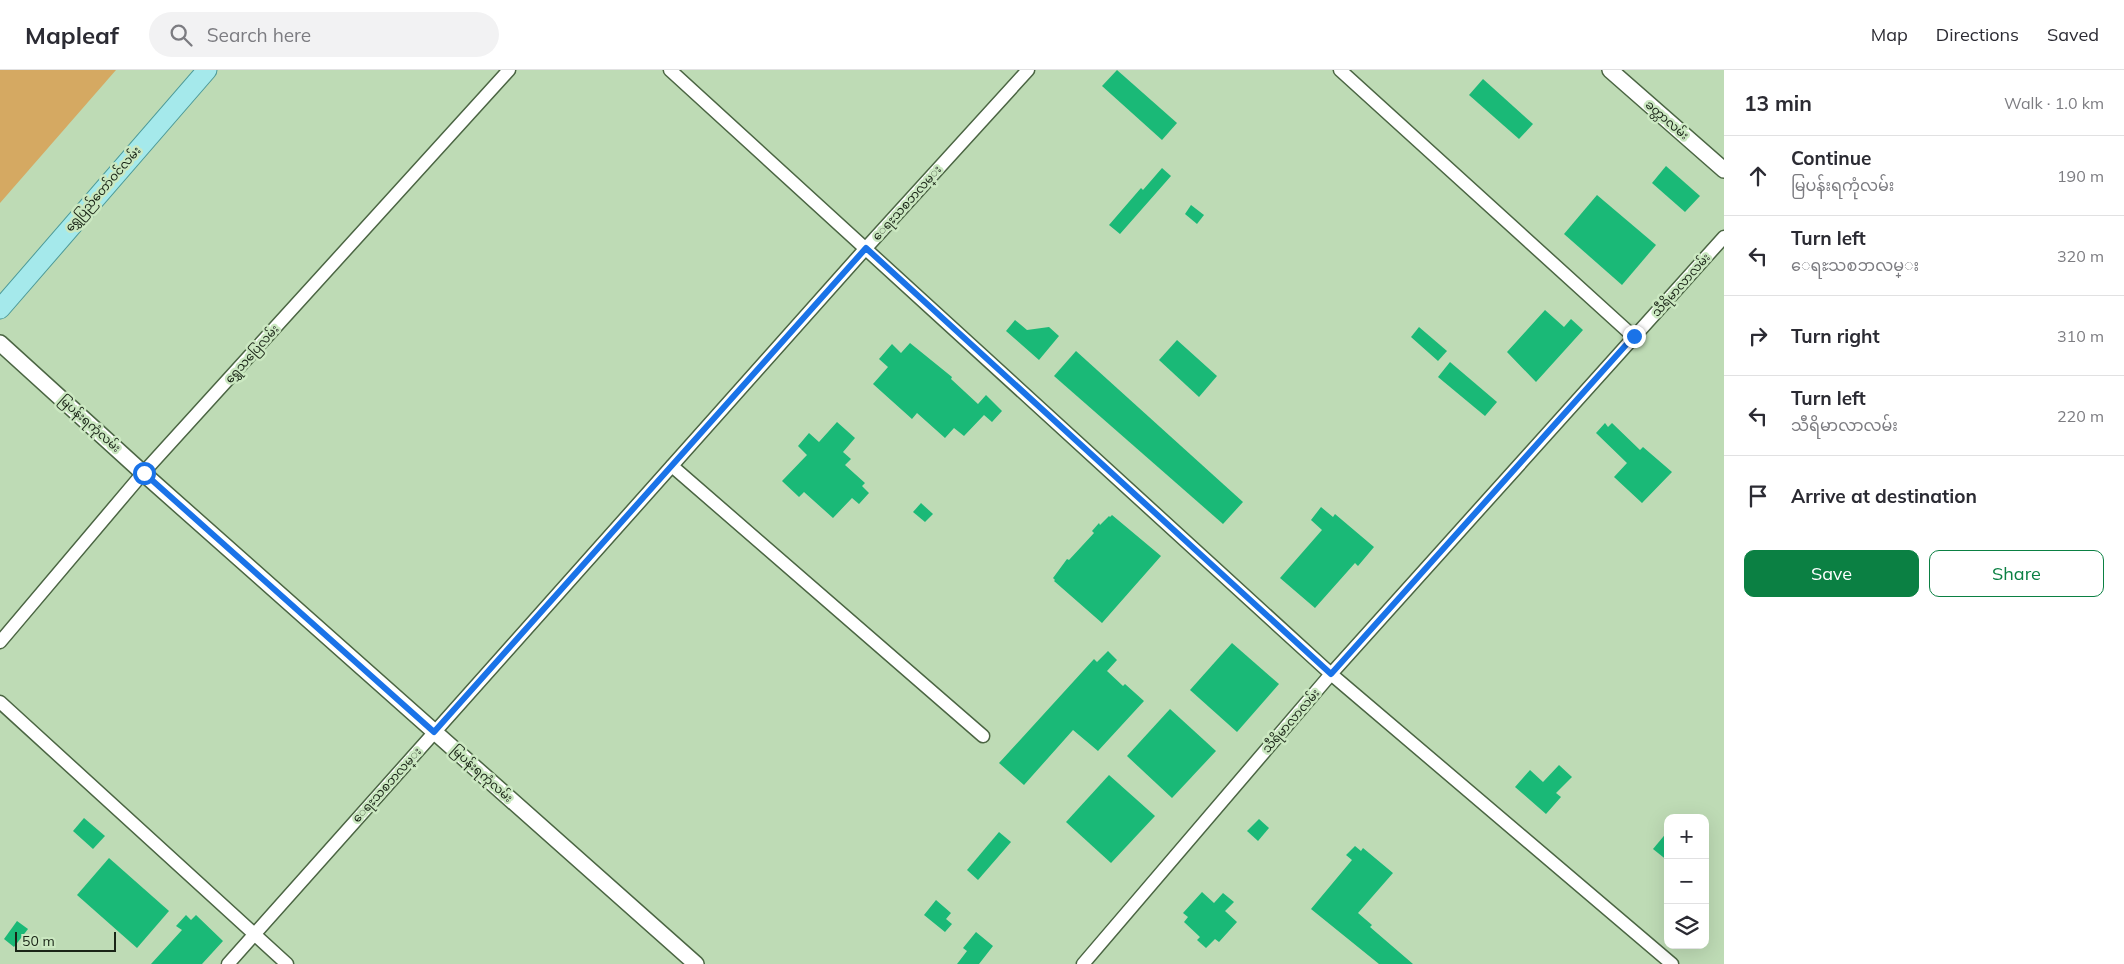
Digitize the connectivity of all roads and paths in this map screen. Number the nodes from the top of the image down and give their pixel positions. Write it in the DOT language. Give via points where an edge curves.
graph roads {
  1 [pos="207,70"];
  2 [pos="509,70"];
  3 [pos="670,70"];
  4 [pos="1028,70"];
  5 [pos="1340,70"];
  6 [pos="1610,70"];
  7 [pos="1724,170"];
  8 [pos="1724,237"];
  9 [pos="866,248"];
  10 [pos="0,309"];
  11 [pos="1634,336"];
  12 [pos="0,343"];
  13 [pos="672,466"];
  14 [pos="144,473"];
  15 [pos="0,642"];
  16 [pos="1331,674"];
  17 [pos="0,702"];
  18 [pos="434,732"];
  19 [pos="983,736"];
  20 [pos="254,935"];
  21 [pos="228,964"];
  22 [pos="287,964"];
  23 [pos="696,964"];
  24 [pos="1083,964"];
  25 [pos="1672,964"];
  1 -- 10 [label="main road, ရွှေပြည်တော်ဝင်လမ်း"];
  2 -- 14 [label="street, ရွှေသပြေလမ်း"];
  3 -- 9 [label="street"];
  4 -- 9 [label="street, ေရႊသစၥာလမ္း"];
  5 -- 11 [label="street"];
  6 -- 7 [label="street, ခတ္တာလမ်း"];
  8 -- 11 [label="street, သီရိမာလာလမ်း"];
  9 -- 13 [label="street, ေရႊသစၥာလမ္း"];
  9 -- 16 [label="street"];
  11 -- 16 [label="street, သီရိမာလာလမ်း"];
  12 -- 14 [label="street, မြပန်းရကုံလမ်း"];
  13 -- 18 [label="street, ေရႊသစၥာလမ္း"];
  13 -- 19 [label="street"];
  14 -- 15 [label="street, ရွှေသပြေလမ်း"];
  14 -- 18 [label="street, မြပန်းရကုံလမ်း"];
  16 -- 24 [label="street, သီရိမာလာလမ်း"];
  16 -- 25 [label="street"];
  17 -- 20 [label="street"];
  18 -- 20 [label="street, ေရႊသစၥာလမ္း"];
  18 -- 23 [label="street, မြပန်းရကုံလမ်း"];
  20 -- 21 [label="street, ေရႊသစၥာလမ္း"];
  20 -- 22 [label="street"];
}
